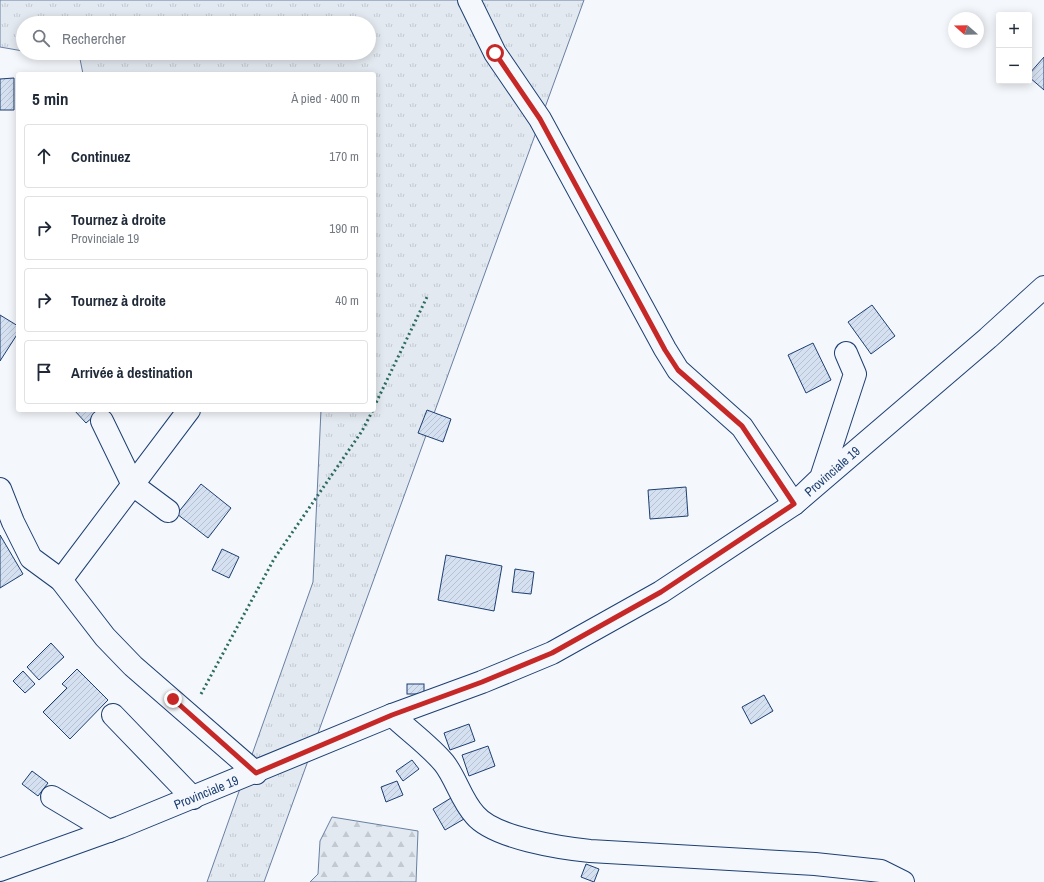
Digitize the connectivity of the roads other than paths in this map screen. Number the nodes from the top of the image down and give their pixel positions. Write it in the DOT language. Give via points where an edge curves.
graph roads {
  1 [pos="469,0"];
  2 [pos="1044,287"];
  3 [pos="846,353"];
  4 [pos="187,412"];
  5 [pos="102,421"];
  6 [pos="132,485"];
  7 [pos="0,489"];
  8 [pos="794,504"];
  9 [pos="168,511"];
  10 [pos="61,580"];
  11 [pos="113,715"];
  12 [pos="392,715"];
  13 [pos="256,773"];
  14 [pos="52,797"];
  15 [pos="193,798"];
  16 [pos="109,831"];
  17 [pos="2,866"];
  18 [pos="903,882"];
  1 -- 8 [label="street" via="495,53 540,119 665,350 678,370 742,426"];
  2 -- 8 [label="street, Provinciale 19"];
  3 -- 8 [label="street" via="855,374 821,478"];
  4 -- 6 [label="street"];
  5 -- 6 [label="street"];
  6 -- 9 [label="street"];
  6 -- 10 [label="street"];
  7 -- 10 [label="street" via="31,558"];
  8 -- 12 [label="street, Provinciale 19" via="661,592 552,653"];
  10 -- 13 [label="street" via="105,637 132,666"];
  11 -- 15 [label="street"];
  12 -- 13 [label="street, Provinciale 19"];
  12 -- 18 [label="street" via="444,763 475,816 501,831 567,849 815,864 881,872"];
  13 -- 15 [label="street, Provinciale 19"];
  14 -- 16 [label="street"];
  15 -- 16 [label="street, Provinciale 19"];
  16 -- 17 [label="street, Provinciale 19"];
}
